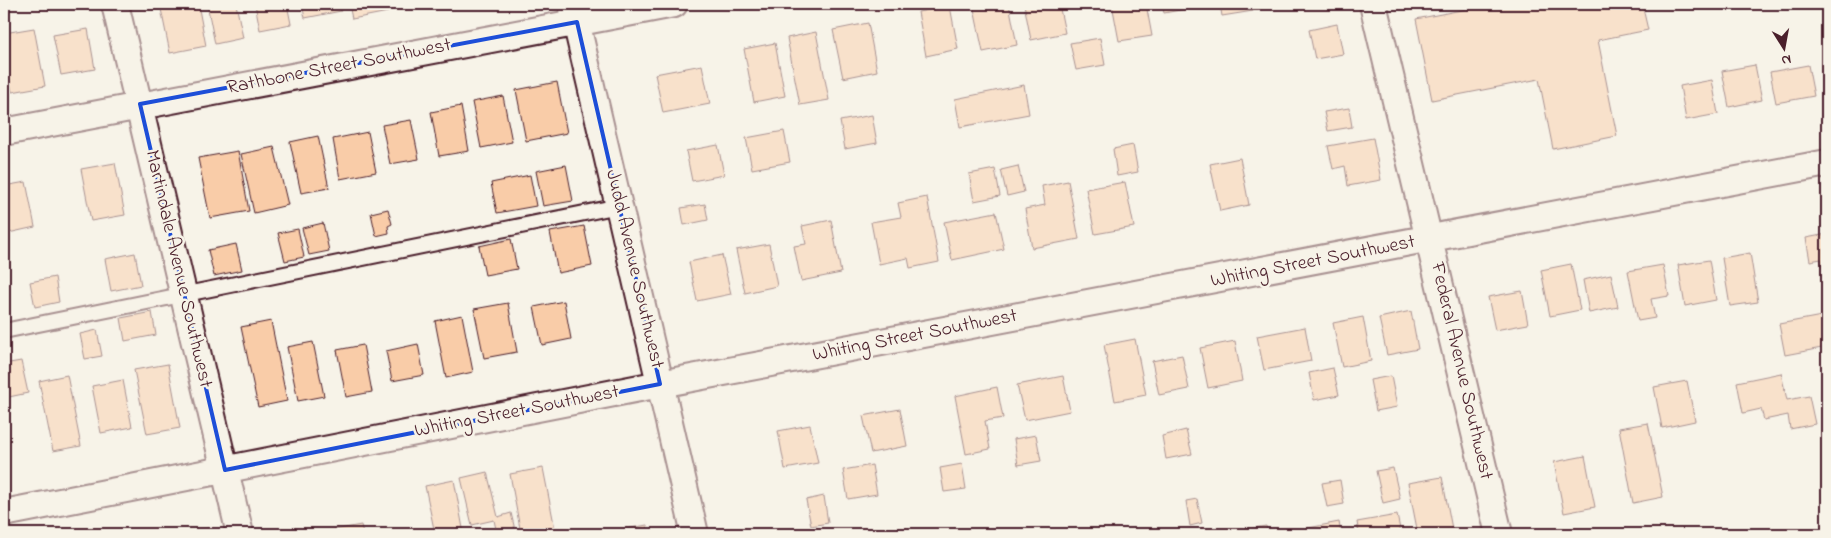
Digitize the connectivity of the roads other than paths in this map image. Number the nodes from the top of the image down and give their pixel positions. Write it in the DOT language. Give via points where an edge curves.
graph roads {
  1 [pos="115,4"];
  2 [pos="674,4"];
  3 [pos="1373,4"];
  4 [pos="574,13"];
  5 [pos="140,104"];
  6 [pos="4,132"];
  7 [pos="1827,163"];
  8 [pos="619,206"];
  9 [pos="1430,240"];
  10 [pos="184,295"];
  11 [pos="4,331"];
  12 [pos="660,384"];
  13 [pos="225,470"];
  14 [pos="4,513"];
  15 [pos="240,534"];
  16 [pos="694,534"];
  17 [pos="1499,534"];
  1 -- 5 [label="street, Martindale Avenue Southwest"];
  2 -- 4 [label="street, Rathbone Street Southwest"];
  3 -- 9 [label="street, Federal Avenue Southwest"];
  4 -- 5 [label="street, Rathbone Street Southwest"];
  4 -- 8 [label="street, Judd Avenue Southwest"];
  5 -- 6 [label="street, Rathbone Street Southwest"];
  5 -- 10 [label="street, Martindale Avenue Southwest"];
  7 -- 9 [label="street, Whiting Street Southwest"];
  8 -- 10 [label="lane"];
  8 -- 12 [label="street, Judd Avenue Southwest"];
  9 -- 12 [label="street, Whiting Street Southwest"];
  9 -- 17 [label="street, Federal Avenue Southwest"];
  10 -- 11 [label="lane"];
  10 -- 13 [label="street, Martindale Avenue Southwest"];
  12 -- 13 [label="street, Whiting Street Southwest"];
  12 -- 16 [label="street, Judd Avenue Southwest"];
  13 -- 14 [label="street, Whiting Street Southwest"];
  13 -- 15 [label="street, Martindale Avenue Southwest"];
}
